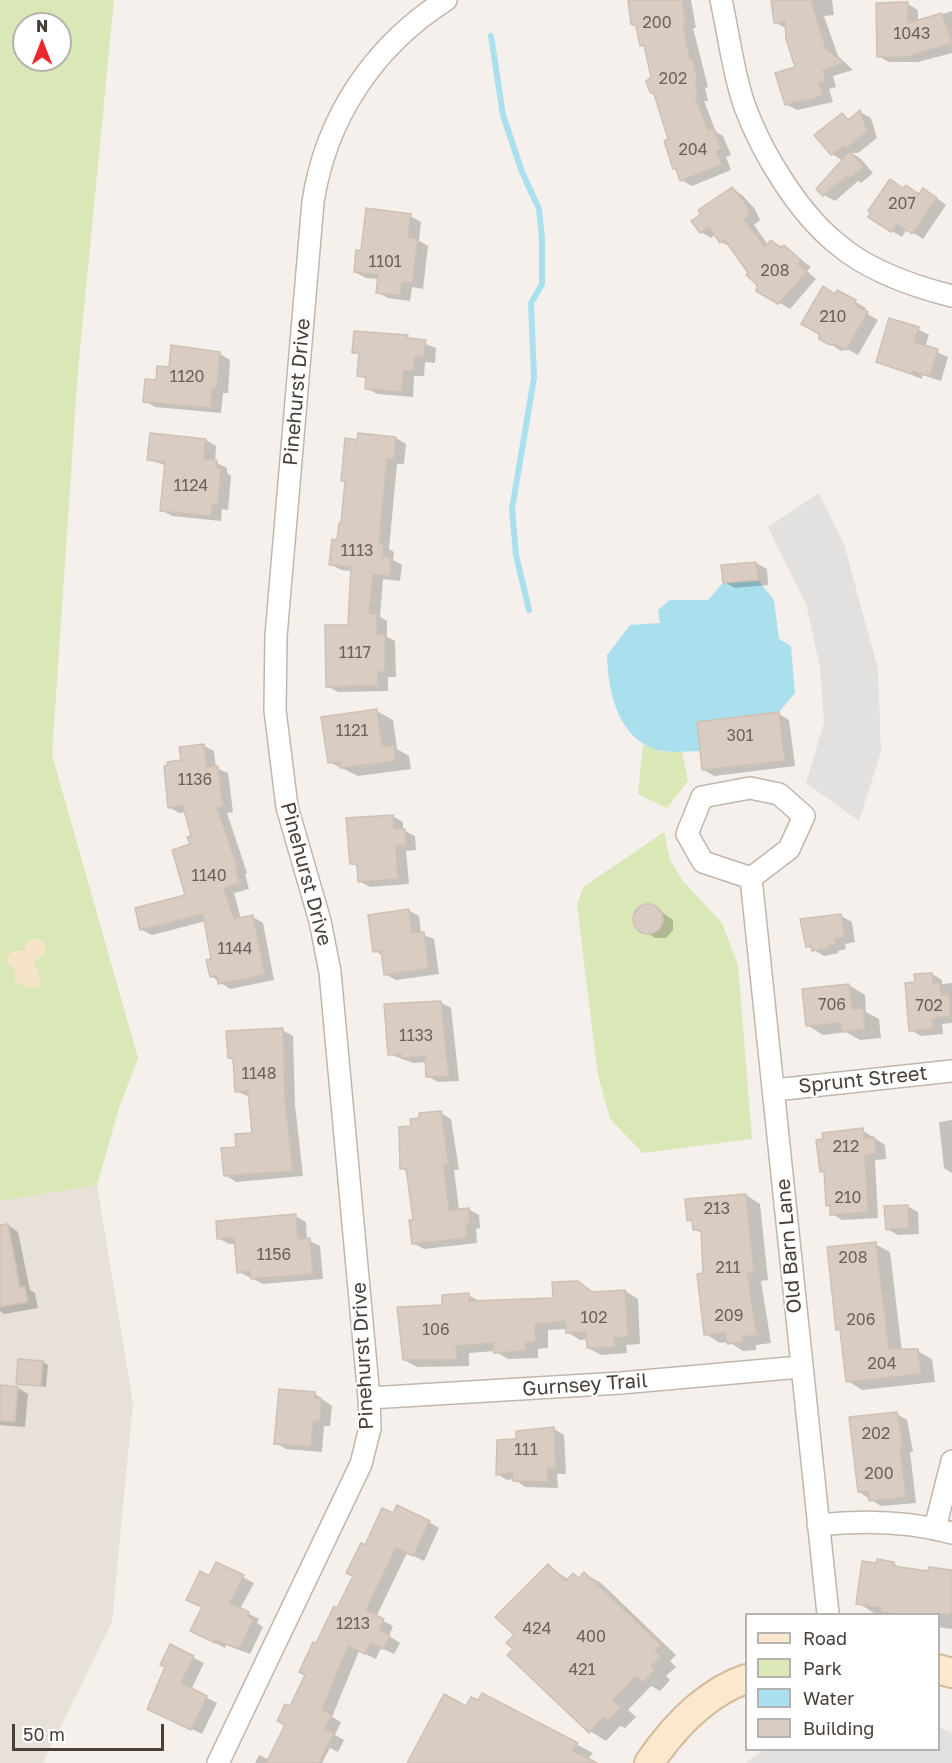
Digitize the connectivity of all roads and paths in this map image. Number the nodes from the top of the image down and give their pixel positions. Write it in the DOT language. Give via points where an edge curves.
graph roads {
  1 [pos="446,0"];
  2 [pos="721,0"];
  3 [pos="952,296"];
  4 [pos="751,878"];
  5 [pos="952,1071"];
  6 [pos="775,1090"];
  7 [pos="800,1366"];
  8 [pos="369,1398"];
  9 [pos="952,1461"];
  10 [pos="818,1525"];
  11 [pos="944,1531"];
  12 [pos="828,1613"];
  13 [pos="745,1680"];
  14 [pos="218,1763"];
  15 [pos="649,1763"];
  1 -- 8 [label="street, Pinehurst Drive" via="402,33 367,72 340,115 322,158 313,202 276,636 275,710 283,784 330,972"];
  2 -- 3 [label="street" via="744,105 765,151 790,191 836,243 872,267"];
  4 -- 4 [label="street" via="789,849 804,816 778,794 750,789 702,796 687,834 703,862"];
  4 -- 6 [label="street, Old Barn Lane"];
  5 -- 6 [label="street, Sprunt Street"];
  6 -- 7 [label="street, Old Barn Lane"];
  7 -- 8 [label="street, Gurnsey Trail" via="621,1383"];
  7 -- 10 [label="street, Old Barn Lane"];
  8 -- 14 [label="street, Pinehurst Drive" via="370,1428 361,1464"];
  9 -- 11 [label="street"];
  10 -- 11 [label="street" via="874,1522"];
  10 -- 12 [label="street, Old Barn Lane"];
  13 -- 15 [label="street" via="703,1702 665,1739"];
}
